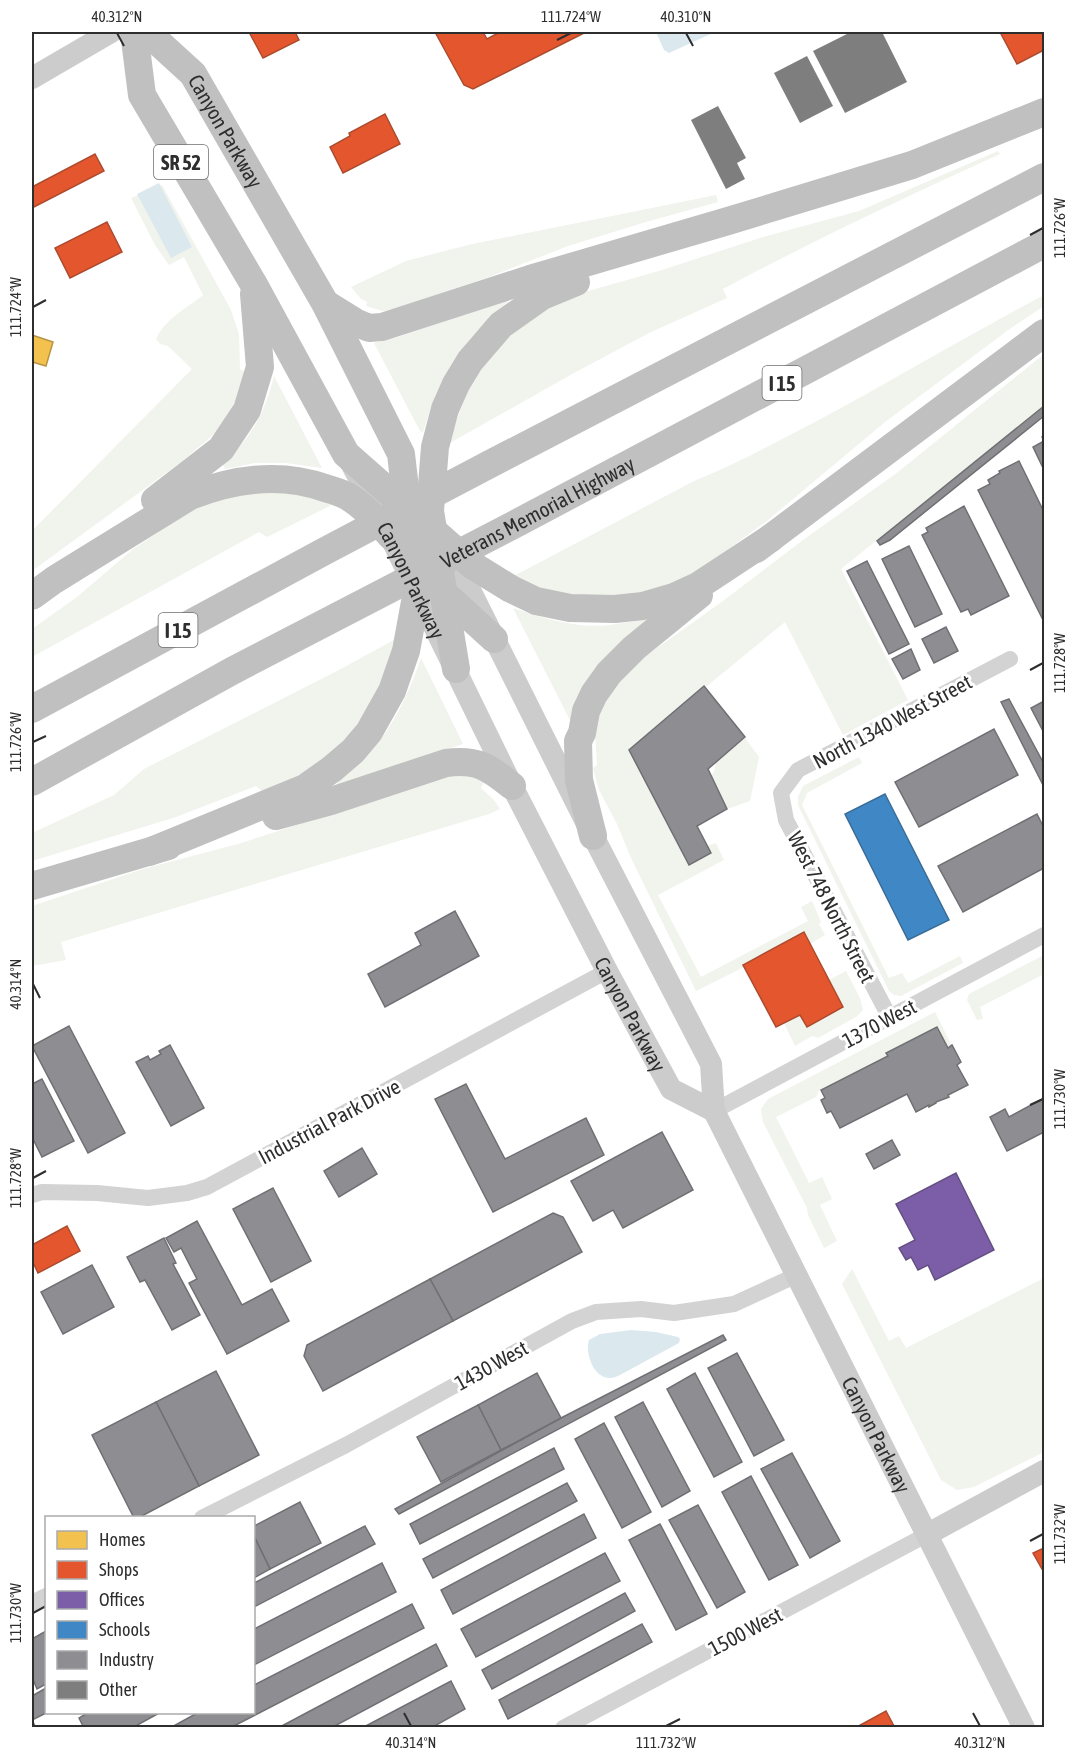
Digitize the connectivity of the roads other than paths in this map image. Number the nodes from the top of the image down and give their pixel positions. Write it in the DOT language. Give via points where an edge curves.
graph roads {
  1 [pos="111,32"];
  2 [pos="134,32"];
  3 [pos="147,32"];
  4 [pos="32,78"];
  5 [pos="1044,112"];
  6 [pos="1044,177"];
  7 [pos="728,221"];
  8 [pos="1044,244"];
  9 [pos="253,283"];
  10 [pos="325,303"];
  11 [pos="1044,333"];
  12 [pos="346,454"];
  13 [pos="429,523"];
  14 [pos="389,534"];
  15 [pos="771,538"];
  16 [pos="413,560"];
  17 [pos="54,580"];
  18 [pos="430,591"];
  19 [pos="32,596"];
  20 [pos="494,639"];
  21 [pos="1010,659"];
  22 [pos="456,669"];
  23 [pos="32,709"];
  24 [pos="32,782"];
  25 [pos="512,786"];
  26 [pos="781,793"];
  27 [pos="593,836"];
  28 [pos="149,852"];
  29 [pos="32,886"];
  30 [pos="1044,935"];
  31 [pos="607,971"];
  32 [pos="890,1018"];
  33 [pos="714,1111"];
  34 [pos="32,1195"];
  35 [pos="797,1275"];
  36 [pos="1044,1471"];
  37 [pos="206,1516"];
  38 [pos="928,1534"];
  39 [pos="563,1728"];
  40 [pos="1024,1728"];
  1 -- 4 [label="main road"];
  2 -- 9 [label="highway, Canyon Parkway / SR 52" via="142,95"];
  3 -- 10 [label="highway, Canyon Parkway / SR 52" via="194,74"];
  5 -- 7 [label="highway" via="912,165"];
  6 -- 23 [label="highway, I 15" via="490,464"];
  7 -- 10 [label="highway" via="382,327 369,328"];
  7 -- 13 [label="highway" via="542,296 501,326 470,361 445,410 435,447"];
  8 -- 24 [label="highway, Veterans Memorial Highway / I 15" via="232,671"];
  9 -- 12 [label="highway, Canyon Parkway / SR 52"];
  9 -- 17 [label="highway" via="260,367 247,410 220,448"];
  10 -- 13 [label="highway, Canyon Parkway / SR 52" via="401,454"];
  11 -- 15 [label="highway"];
  12 -- 13 [label="highway"];
  12 -- 14 [label="main road, Canyon Parkway / SR 52"];
  13 -- 15 [label="highway" via="472,565 511,589 536,601 592,610 642,606 674,597 698,586"];
  13 -- 16 [label="highway"];
  13 -- 18 [label="highway"];
  13 -- 20 [label="main road, Canyon Parkway"];
  14 -- 16 [label="highway"];
  14 -- 17 [label="highway" via="345,495 284,479 248,480 190,496"];
  14 -- 18 [label="main road, Canyon Parkway / SR 52"];
  15 -- 27 [label="highway" via="634,648 594,694 578,741 579,780"];
  16 -- 18 [label="highway"];
  17 -- 19 [label="highway"];
  18 -- 20 [label="highway"];
  18 -- 22 [label="highway"];
  18 -- 28 [label="highway" via="415,609 392,690 369,732 353,751 305,788"];
  20 -- 27 [label="main road, Canyon Parkway"];
  21 -- 26 [label="street, North 1340 West Street" via="798,770"];
  22 -- 25 [label="main road, Canyon Parkway"];
  25 -- 28 [label="highway" via="483,765 465,761 446,763 331,801"];
  25 -- 31 [label="main road, Canyon Parkway"];
  26 -- 32 [label="street, West 748 North Street" via="786,820"];
  27 -- 33 [label="main road, Canyon Parkway" via="711,1064"];
  28 -- 29 [label="highway"];
  30 -- 32 [label="street, 1370 West"];
  31 -- 33 [label="main road, Canyon Parkway" via="671,1089"];
  31 -- 34 [label="street, Industrial Park Drive" via="207,1186 148,1198 97,1193"];
  32 -- 33 [label="street, 1370 West"];
  33 -- 35 [label="main road, Canyon Parkway"];
  35 -- 37 [label="street, 1430 West" via="734,1304 674,1313 640,1309 596,1312 572,1321 346,1445"];
  35 -- 38 [label="main road, Canyon Parkway"];
  36 -- 38 [label="main road"];
  38 -- 39 [label="street, 1500 West"];
  38 -- 40 [label="main road, Canyon Parkway"];
}
